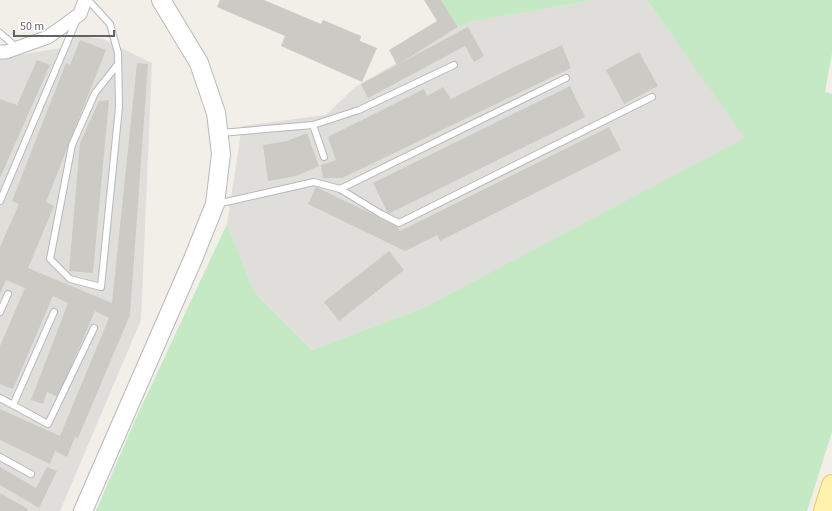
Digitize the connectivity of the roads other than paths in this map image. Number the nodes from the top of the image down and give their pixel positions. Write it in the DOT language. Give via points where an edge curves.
graph roads {
  1 [pos="87,0"];
  2 [pos="160,0"];
  3 [pos="80,14"];
  4 [pos="0,34"];
  5 [pos="17,48"];
  6 [pos="0,52"];
  7 [pos="118,64"];
  8 [pos="454,65"];
  9 [pos="566,78"];
  10 [pos="652,97"];
  11 [pos="313,125"];
  12 [pos="219,133"];
  13 [pos="324,157"];
  14 [pos="340,189"];
  15 [pos="0,201"];
  16 [pos="215,204"];
  17 [pos="8,294"];
  18 [pos="0,312"];
  19 [pos="54,312"];
  20 [pos="94,328"];
  21 [pos="0,398"];
  22 [pos="13,405"];
  23 [pos="0,457"];
  24 [pos="31,474"];
  25 [pos="832,485"];
  26 [pos="83,511"];
  27 [pos="824,511"];
  1 -- 3 [label="street"];
  1 -- 7 [label="lane" via="110,24 118,53"];
  2 -- 12 [label="street" via="199,63 216,113"];
  3 -- 5 [label="street" via="48,37"];
  3 -- 15 [label="lane"];
  4 -- 5 [label="lane"];
  5 -- 6 [label="street"];
  7 -- 7 [label="lane" via="119,107 101,287 70,279 50,259 72,145 95,93"];
  8 -- 11 [label="lane" via="359,110"];
  9 -- 14 [label="lane"];
  10 -- 14 [label="lane" via="399,222"];
  11 -- 12 [label="lane"];
  11 -- 13 [label="lane"];
  12 -- 16 [label="street" via="221,154"];
  14 -- 16 [label="lane" via="314,182"];
  16 -- 26 [label="street" via="194,259"];
  17 -- 18 [label="lane"];
  19 -- 22 [label="lane"];
  20 -- 22 [label="lane" via="48,424"];
  21 -- 22 [label="lane"];
  23 -- 24 [label="lane"];
  25 -- 27 [label="main road"];
}
